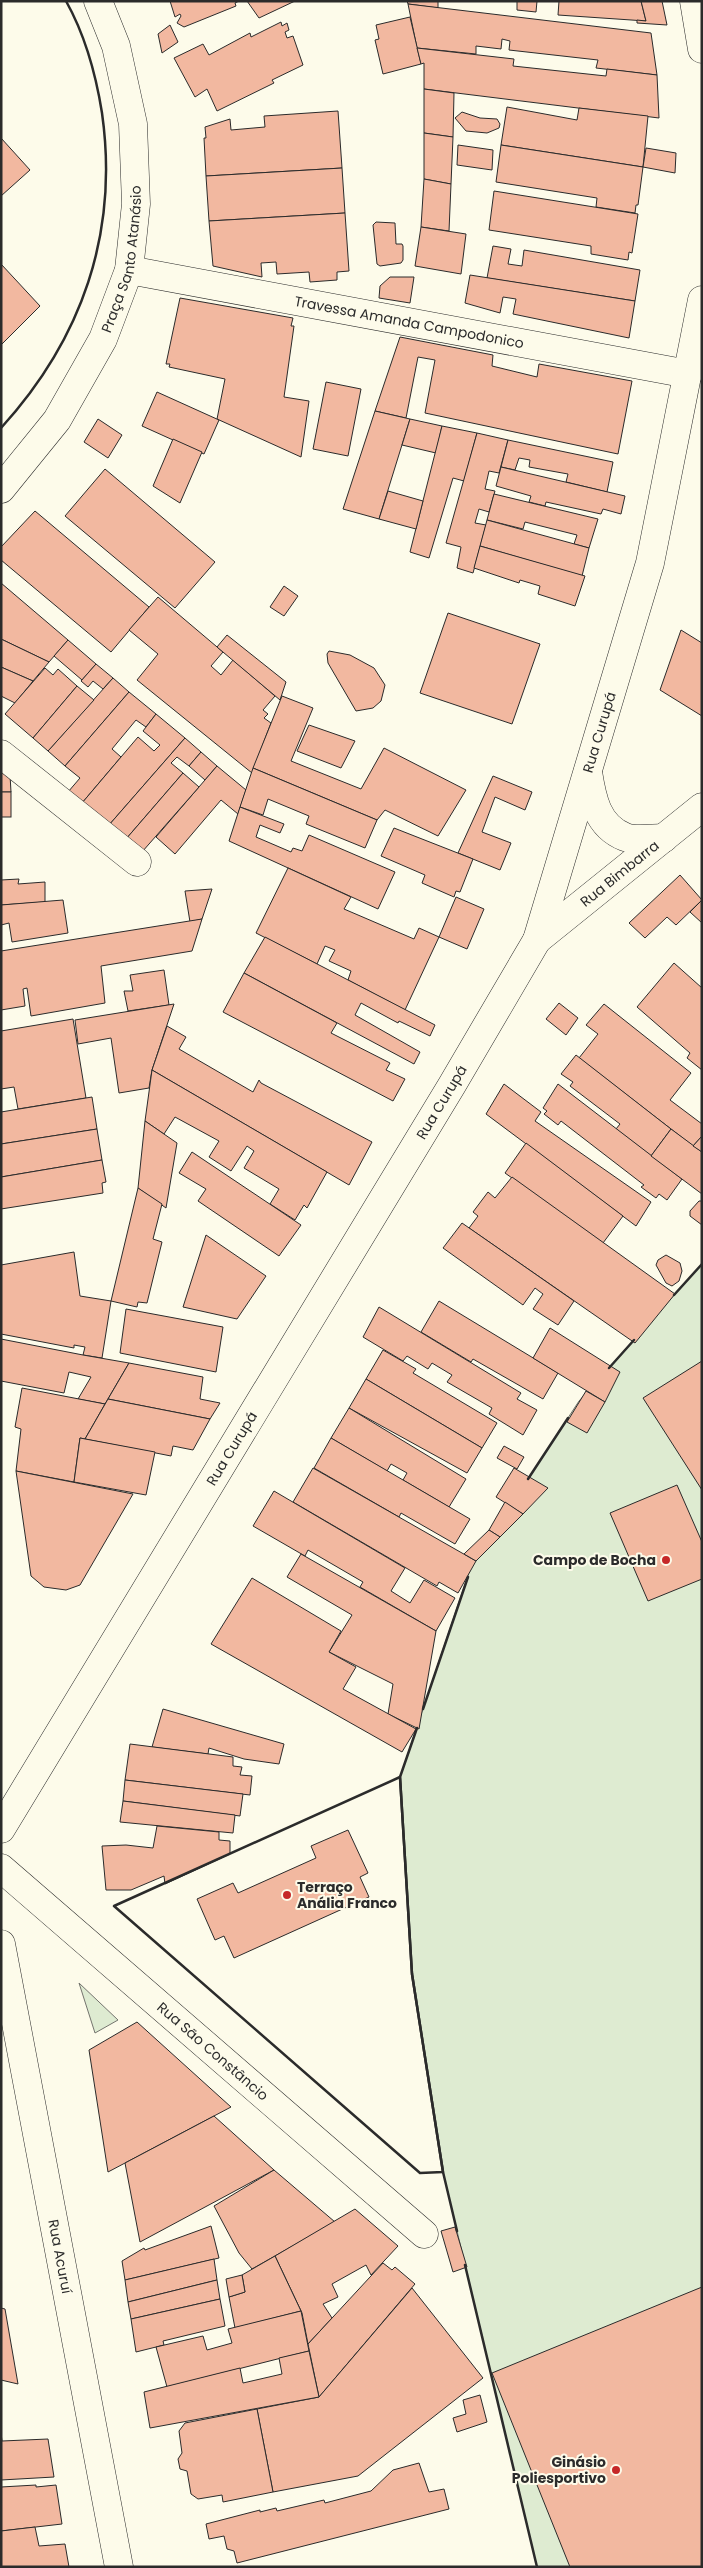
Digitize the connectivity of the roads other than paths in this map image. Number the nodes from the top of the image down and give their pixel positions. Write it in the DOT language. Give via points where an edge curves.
graph roads {
  1 [pos="98,1"];
  2 [pos="694,1"];
  3 [pos="702,49"];
  4 [pos="129,270"];
  5 [pos="702,300"];
  6 [pos="688,374"];
  7 [pos="1,489"];
  8 [pos="1,754"];
  9 [pos="588,771"];
  10 [pos="702,807"];
  11 [pos="664,838"];
  12 [pos="137,862"];
  13 [pos="537,940"];
  14 [pos="1,1829"];
  15 [pos="1,1868"];
  16 [pos="1,1944"];
  17 [pos="424,2234"];
  18 [pos="119,2567"];
  1 -- 4 [label="street, Praça Santo Atanásio" via="116,46 133,124 136,204"];
  2 -- 3 [label="street"];
  4 -- 6 [label="street, Travessa Amanda Campodonico"];
  4 -- 7 [label="street, Praça Santo Atanásio" via="103,339 62,412"];
  5 -- 6 [label="street, Rua Curupá"];
  6 -- 9 [label="street, Rua Curupá" via="650,563"];
  8 -- 12 [label="street"];
  9 -- 11 [label="street" via="592,800 602,821 625,837"];
  9 -- 13 [label="street, Rua Curupá"];
  10 -- 11 [label="street, Rua Bimbarra"];
  11 -- 13 [label="street, Rua Bimbarra"];
  13 -- 14 [label="street, Rua Curupá"];
  15 -- 17 [label="street, Rua São Constâncio"];
  16 -- 18 [label="street, Rua Acuruí"];
}
